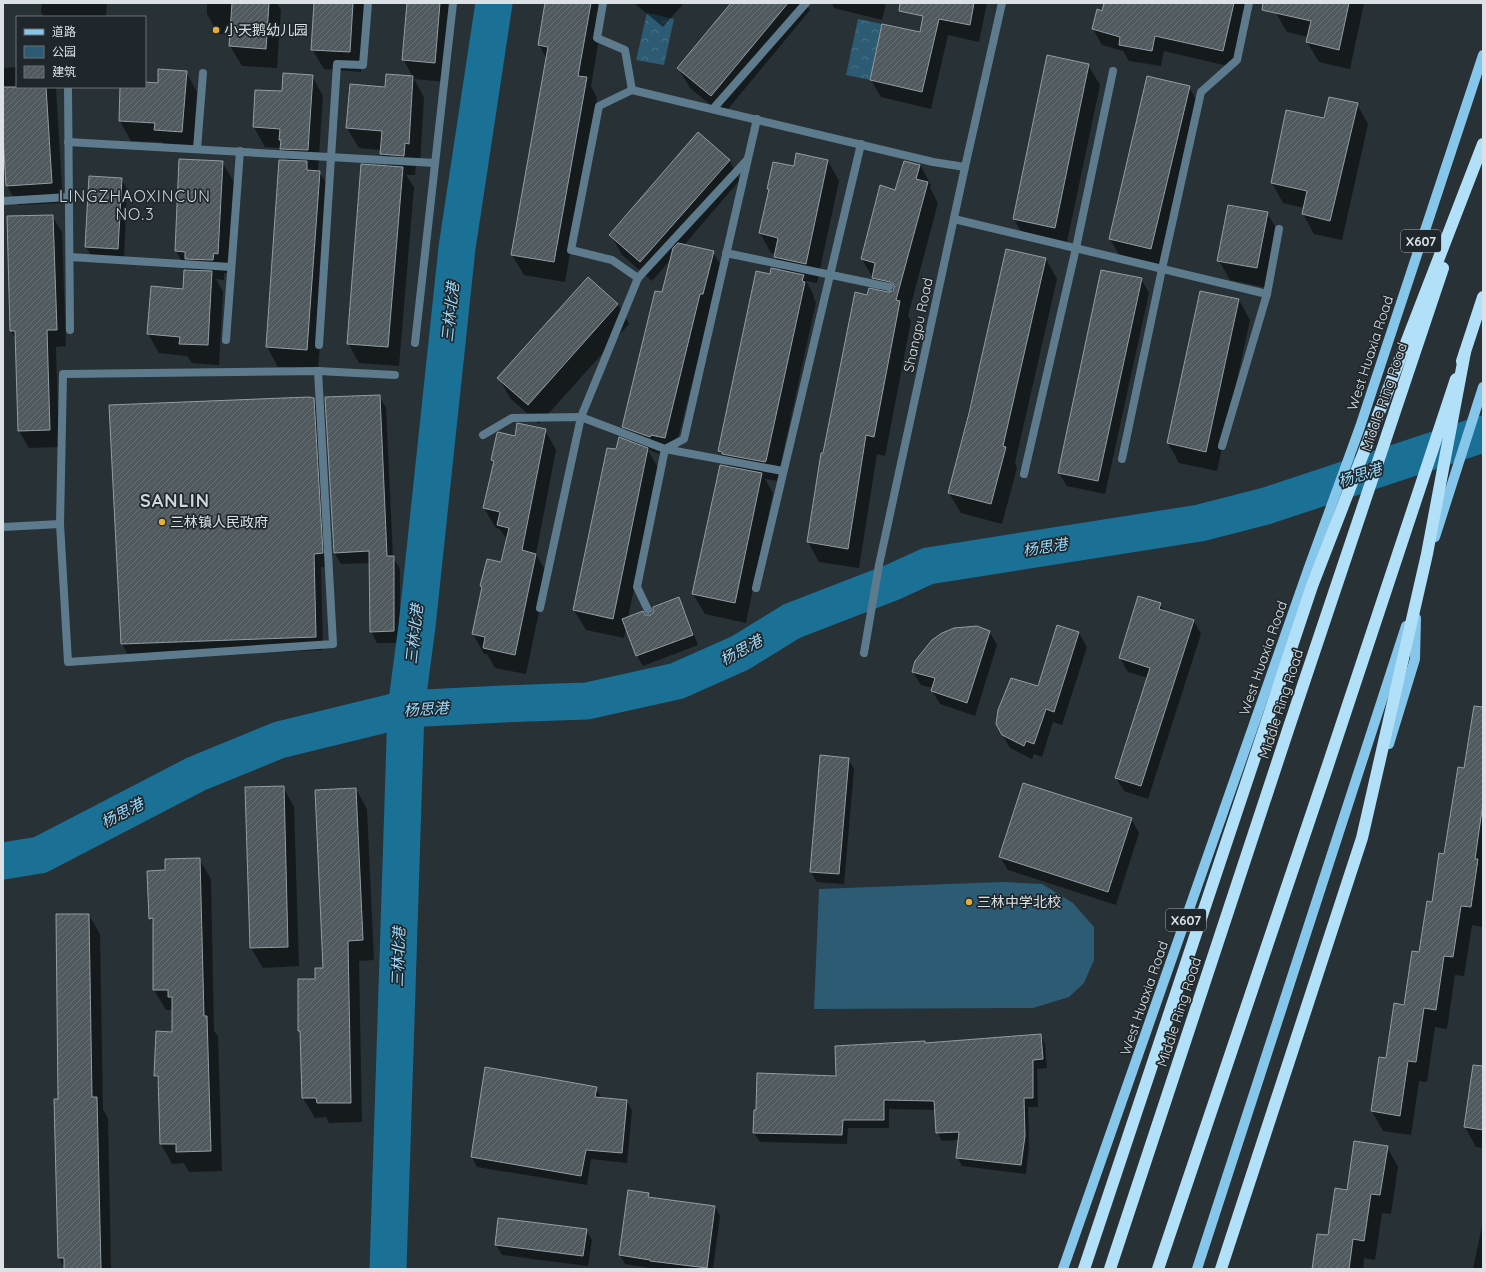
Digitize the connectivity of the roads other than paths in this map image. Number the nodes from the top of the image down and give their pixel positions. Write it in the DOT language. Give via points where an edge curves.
graph roads {
  1 [pos="368,3"];
  2 [pos="454,3"];
  3 [pos="603,3"];
  4 [pos="806,3"];
  5 [pos="1002,3"];
  6 [pos="1249,3"];
  7 [pos="1483,55"];
  8 [pos="1113,71"];
  9 [pos="203,72"];
  10 [pos="68,88"];
  11 [pos="632,90"];
  12 [pos="713,109"];
  13 [pos="757,119"];
  14 [pos="68,142"];
  15 [pos="861,144"];
  16 [pos="1483,144"];
  17 [pos="197,149"];
  18 [pos="1483,149"];
  19 [pos="240,151"];
  20 [pos="330,156"];
  21 [pos="747,159"];
  22 [pos="435,163"];
  23 [pos="965,167"];
  24 [pos="69,198"];
  25 [pos="3,200"];
  26 [pos="954,219"];
  27 [pos="1280,229"];
  28 [pos="1076,248"];
  29 [pos="726,253"];
  30 [pos="70,258"];
  31 [pos="232,267"];
  32 [pos="1162,269"];
  33 [pos="830,274"];
  34 [pos="638,278"];
  35 [pos="889,287"];
  36 [pos="1268,294"];
  37 [pos="1483,297"];
  38 [pos="70,330"];
  39 [pos="226,340"];
  40 [pos="415,344"];
  41 [pos="319,345"];
  42 [pos="1465,352"];
  43 [pos="318,371"];
  44 [pos="395,375"];
  45 [pos="1483,388"];
  46 [pos="581,417"];
  47 [pos="483,435"];
  48 [pos="1222,446"];
  49 [pos="665,449"];
  50 [pos="1122,459"];
  51 [pos="783,471"];
  52 [pos="1024,474"];
  53 [pos="60,524"];
  54 [pos="3,527"];
  55 [pos="756,588"];
  56 [pos="1416,592"];
  57 [pos="540,608"];
  58 [pos="648,610"];
  59 [pos="864,653"];
  60 [pos="1063,1269"];
  61 [pos="1084,1269"];
  62 [pos="1110,1269"];
  63 [pos="1158,1269"];
  64 [pos="1197,1269"];
  65 [pos="1221,1269"];
  66 [pos="1226,1269"];
  1 -- 20 [label="street" via="363,65 337,64"];
  2 -- 22 [label="street"];
  3 -- 11 [label="street" via="597,38 625,50"];
  4 -- 12 [label="street"];
  5 -- 23 [label="street, Shangpu Road"];
  6 -- 32 [label="street" via="1238,60 1202,92"];
  7 -- 60 [label="main road, West Huaxia Road / X607" via="1360,427"];
  8 -- 28 [label="street"];
  9 -- 17 [label="street"];
  10 -- 14 [label="street"];
  11 -- 12 [label="street"];
  11 -- 34 [label="street" via="599,106 571,250 612,260"];
  12 -- 13 [label="street"];
  13 -- 15 [label="street"];
  13 -- 21 [label="street"];
  14 -- 17 [label="street"];
  14 -- 24 [label="street"];
  15 -- 23 [label="street" via="933,162"];
  15 -- 33 [label="street"];
  16 -- 61 [label="highway" via="1312,586"];
  17 -- 19 [label="street"];
  18 -- 62 [label="highway, Middle Ring Road"];
  19 -- 20 [label="street"];
  19 -- 31 [label="street"];
  20 -- 22 [label="street"];
  20 -- 41 [label="street"];
  21 -- 29 [label="street"];
  21 -- 34 [label="street"];
  22 -- 40 [label="street"];
  23 -- 26 [label="street, Shangpu Road"];
  24 -- 25 [label="street"];
  24 -- 30 [label="street"];
  26 -- 28 [label="street"];
  26 -- 59 [label="street, Shangpu Road" via="879,565"];
  27 -- 36 [label="street"];
  28 -- 32 [label="street"];
  28 -- 52 [label="street"];
  29 -- 33 [label="street"];
  29 -- 49 [label="street" via="684,440"];
  30 -- 31 [label="street"];
  30 -- 38 [label="street"];
  31 -- 39 [label="street"];
  32 -- 36 [label="street"];
  32 -- 50 [label="street"];
  33 -- 35 [label="street"];
  33 -- 51 [label="street"];
  34 -- 46 [label="street"];
  36 -- 48 [label="street"];
  37 -- 42 [label="highway"];
  42 -- 63 [label="highway, bridge"];
  42 -- 65 [label="highway, bridge" via="1427,554 1362,838"];
  43 -- 44 [label="street"];
  43 -- 53 [label="street" via="63,374"];
  43 -- 53 [label="street" via="333,644 68,662"];
  45 -- 56 [label="main road"];
  46 -- 47 [label="street" via="512,418"];
  46 -- 49 [label="street"];
  46 -- 57 [label="street"];
  49 -- 51 [label="street"];
  49 -- 58 [label="street" via="637,587"];
  51 -- 55 [label="street"];
  53 -- 54 [label="street"];
  56 -- 64 [label="main road"];
  56 -- 66 [label="main road" via="1415,659"];
}
